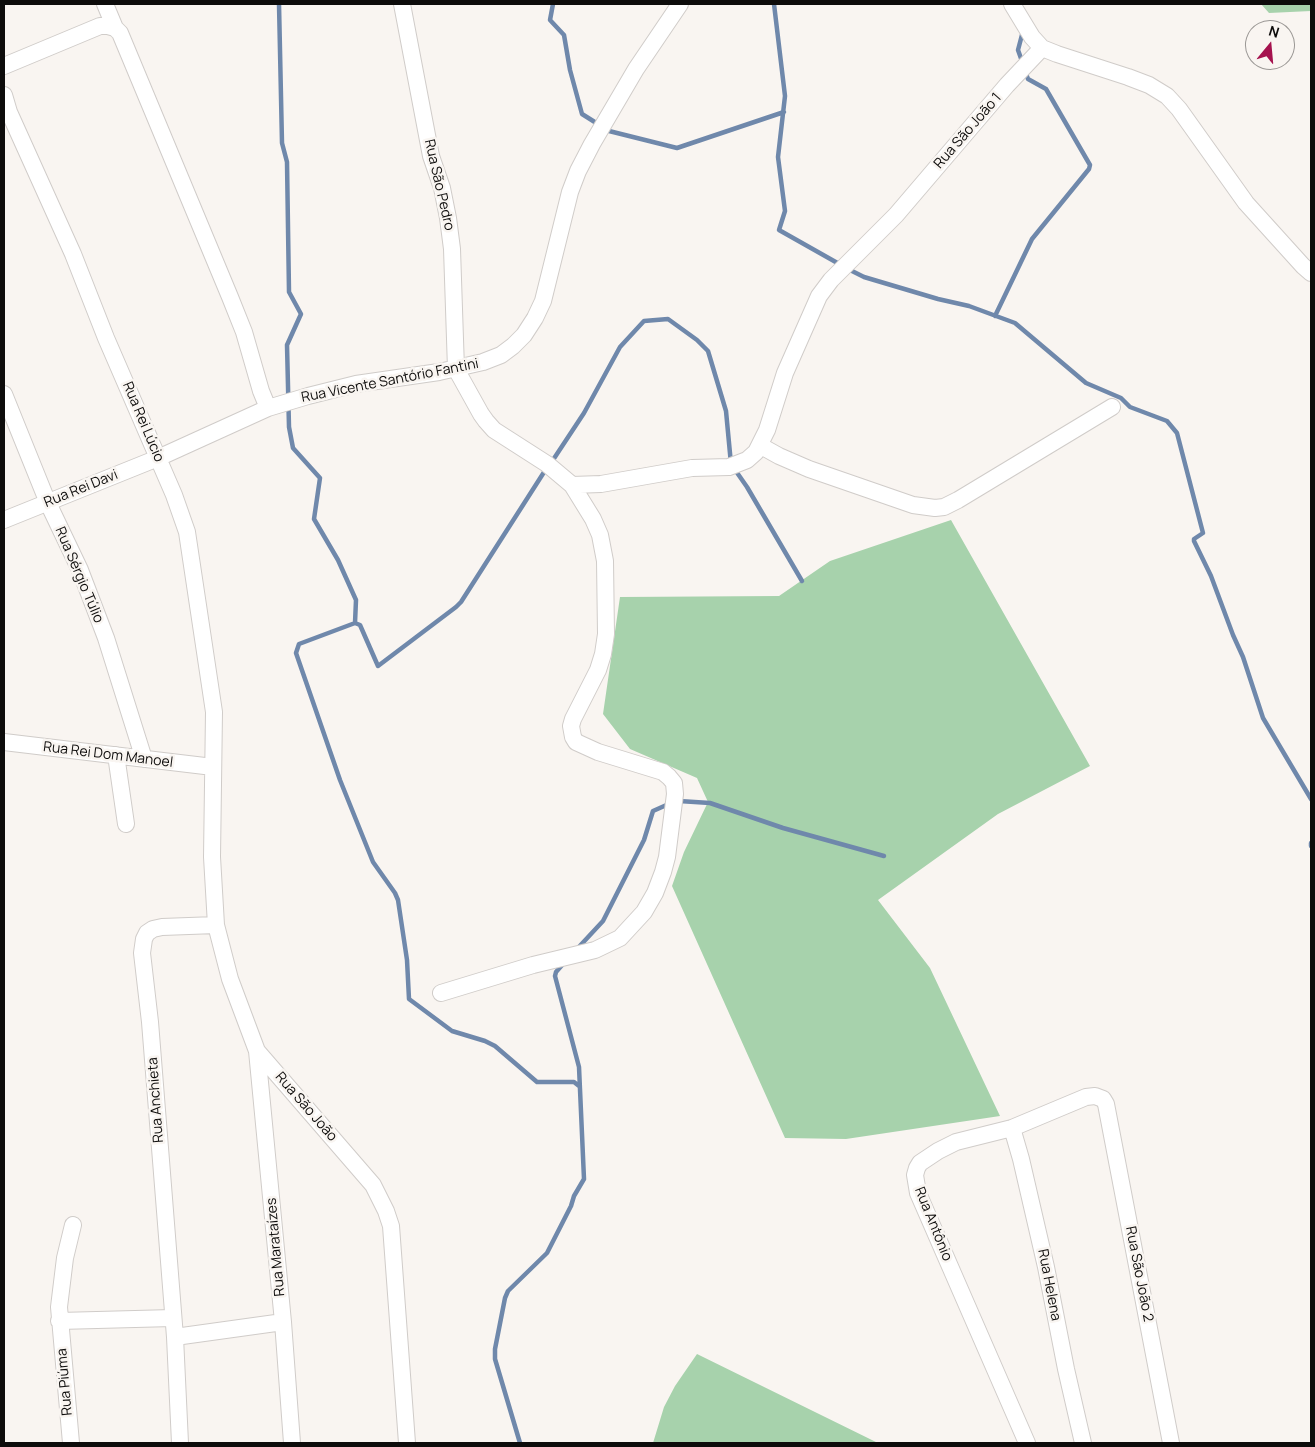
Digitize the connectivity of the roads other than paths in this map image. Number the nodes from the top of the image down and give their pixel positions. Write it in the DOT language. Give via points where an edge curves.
graph roads {
  1 [pos="105,4"];
  2 [pos="402,4"];
  3 [pos="680,4"];
  4 [pos="1012,4"];
  5 [pos="115,28"];
  6 [pos="1042,48"];
  7 [pos="4,66"];
  8 [pos="4,95"];
  9 [pos="1311,273"];
  10 [pos="456,369"];
  11 [pos="4,394"];
  12 [pos="1112,407"];
  13 [pos="268,408"];
  14 [pos="760,446"];
  15 [pos="158,458"];
  16 [pos="572,485"];
  17 [pos="48,503"];
  18 [pos="4,520"];
  19 [pos="4,742"];
  20 [pos="116,755"];
  21 [pos="144,759"];
  22 [pos="213,767"];
  23 [pos="126,824"];
  24 [pos="216,925"];
  25 [pos="440,993"];
  26 [pos="257,1050"];
  27 [pos="1106,1104"];
  28 [pos="1012,1128"];
  29 [pos="73,1225"];
  30 [pos="173,1318"];
  31 [pos="59,1321"];
  32 [pos="283,1322"];
  33 [pos="175,1337"];
  34 [pos="71,1443"];
  35 [pos="180,1443"];
  36 [pos="292,1443"];
  37 [pos="407,1443"];
  38 [pos="1027,1443"];
  39 [pos="1083,1443"];
  40 [pos="1171,1443"];
  1 -- 5 [label="street"];
  2 -- 10 [label="street, Rua São Pedro" via="431,156 448,218"];
  3 -- 10 [label="street, Rua Vicente Santório Fantini" via="636,69 578,171 543,301 535,318 524,335 501,355"];
  4 -- 6 [label="street"];
  5 -- 7 [label="street" via="100,26"];
  5 -- 13 [label="street" via="124,39 230,297"];
  6 -- 9 [label="street" via="1149,85 1167,96 1246,203"];
  6 -- 14 [label="street, Rua São João 1" via="896,215 819,296 785,373"];
  8 -- 15 [label="street, Rua Rei Lúcio"];
  10 -- 13 [label="street, Rua Vicente Santório Fantini" via="356,384"];
  10 -- 16 [label="street" via="481,414 494,430 534,455"];
  11 -- 17 [label="street, Rua Sérgio Túlio"];
  12 -- 14 [label="street" via="958,500 935,508 913,505 809,469"];
  13 -- 15 [label="street, Rua Vicente Santório Fantini"];
  14 -- 16 [label="street" via="747,460 729,467 692,468 601,484"];
  15 -- 17 [label="street, Rua Rei Davi"];
  15 -- 22 [label="street, Rua Rei Lúcio" via="187,532 214,712"];
  16 -- 25 [label="street" via="600,535 605,561 606,634 598,670 572,719 571,732 576,742 586,747 669,776 676,794 667,857 655,893 644,912 620,938 595,950"];
  17 -- 18 [label="street, Rua Rei Davi"];
  17 -- 21 [label="street, Rua Sérgio Túlio" via="80,570 103,630"];
  19 -- 20 [label="street, Rua Rei Dom Manoel"];
  20 -- 21 [label="street, Rua Rei Dom Manoel"];
  20 -- 23 [label="street"];
  21 -- 22 [label="street, Rua Rei Dom Manoel"];
  22 -- 24 [label="street, Rua São João" via="212,857"];
  24 -- 26 [label="street, Rua São João" via="230,979"];
  24 -- 30 [label="street, Rua Anchieta" via="152,929 142,946"];
  26 -- 32 [label="street, Rua Marataízes"];
  26 -- 37 [label="street, Rua São João" via="373,1185 386,1211 390,1226"];
  27 -- 28 [label="street, Rua Antônio" via="1099,1097 1090,1096"];
  27 -- 40 [label="street, Rua São João 2"];
  28 -- 38 [label="street, Rua Antônio" via="956,1142 938,1151 920,1163 915,1182"];
  28 -- 39 [label="street, Rua Helena" via="1022,1159"];
  29 -- 31 [label="street, Rua Piúma" via="65,1258"];
  30 -- 31 [label="street"];
  30 -- 33 [label="street, Rua Anchieta"];
  31 -- 34 [label="street, Rua Piúma"];
  32 -- 33 [label="street"];
  32 -- 36 [label="street, Rua Marataízes"];
  33 -- 35 [label="street, Rua Anchieta"];
}
